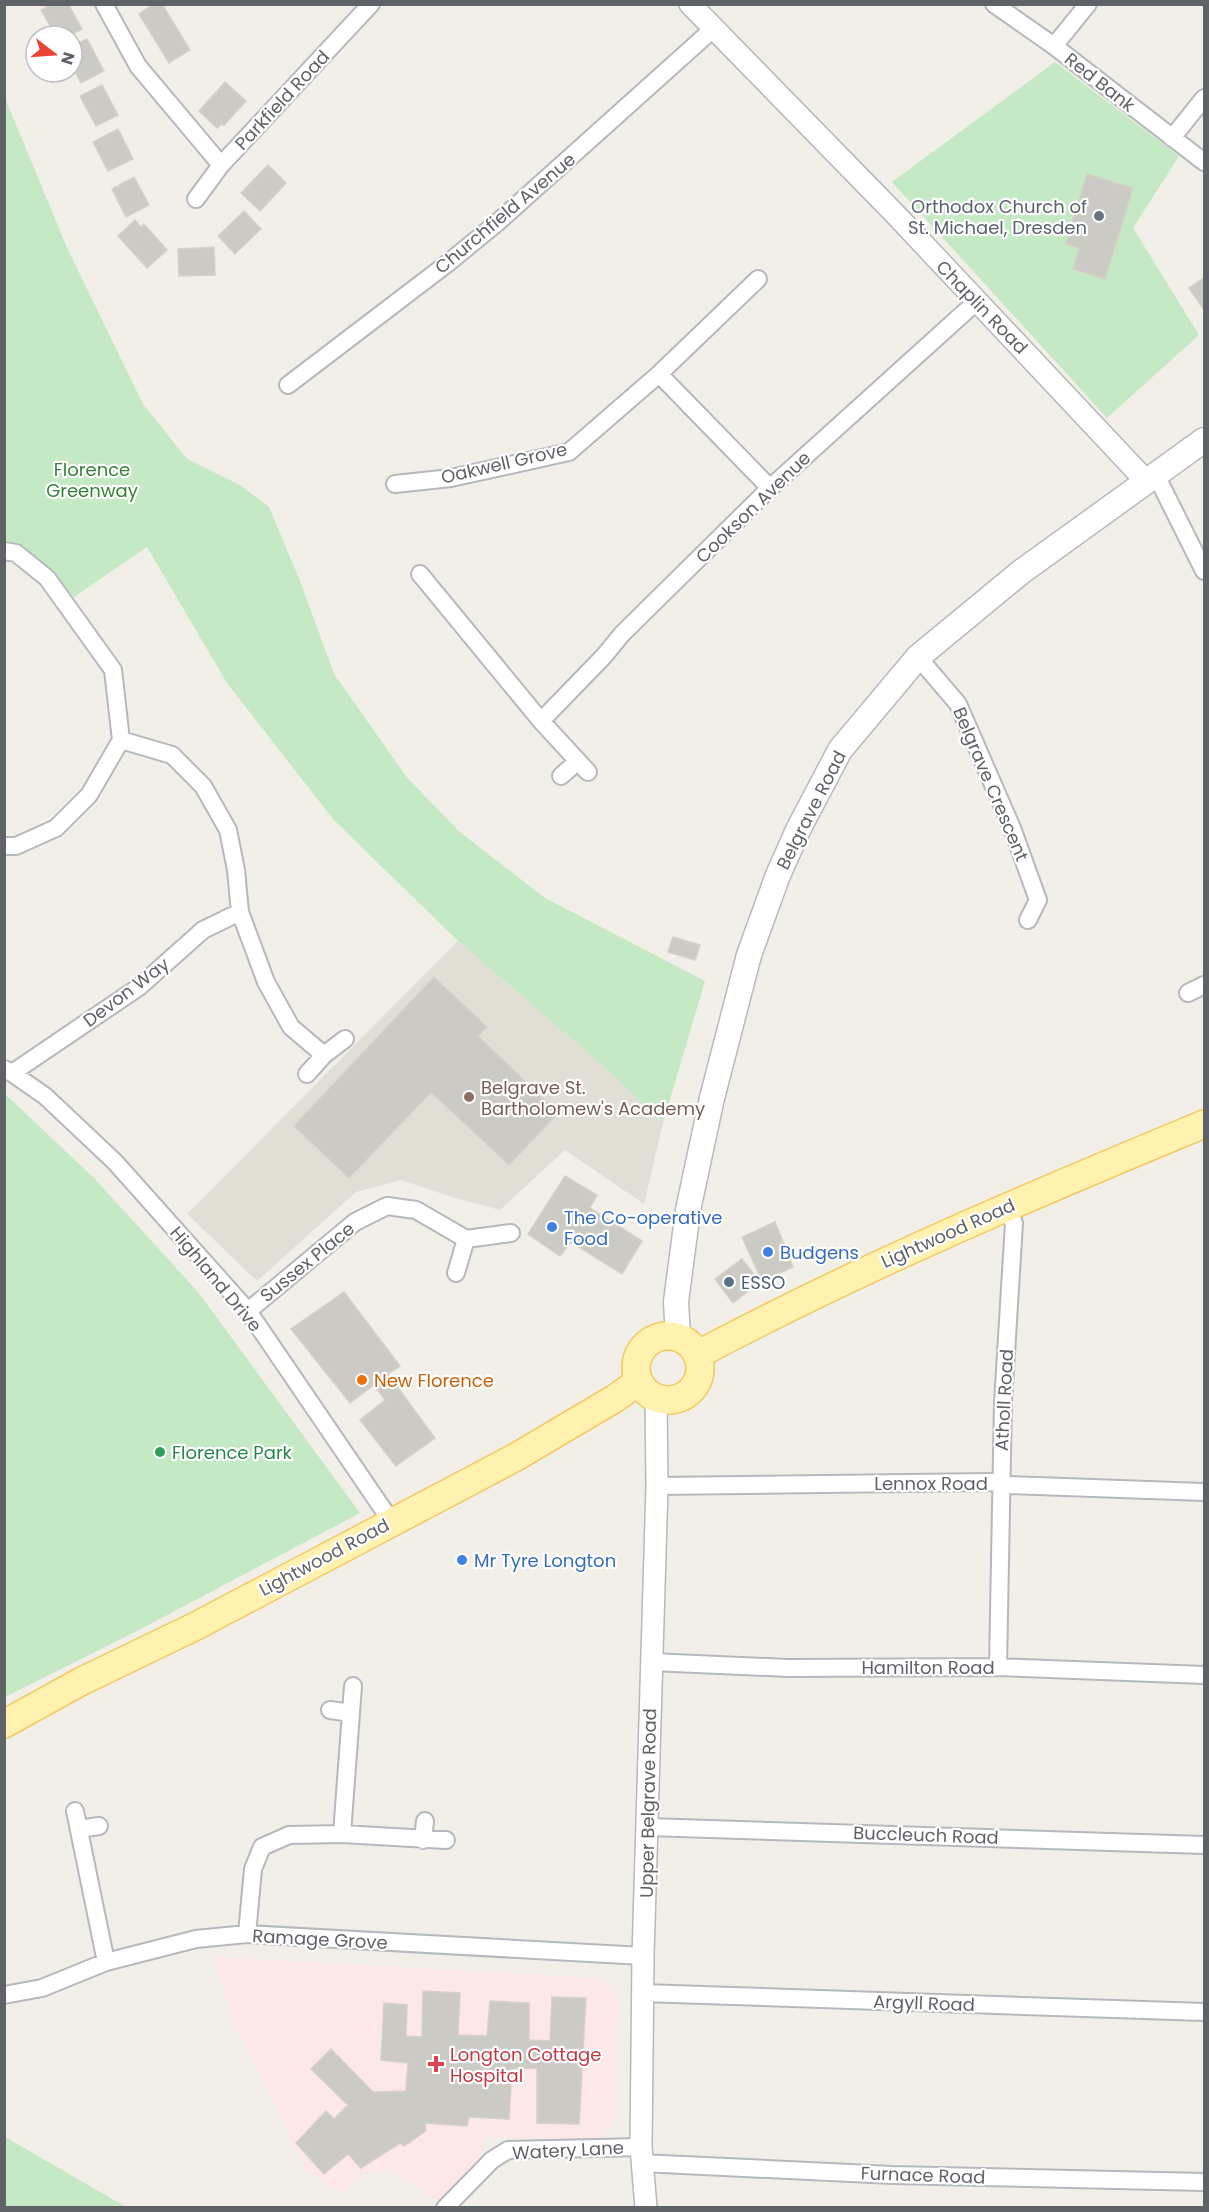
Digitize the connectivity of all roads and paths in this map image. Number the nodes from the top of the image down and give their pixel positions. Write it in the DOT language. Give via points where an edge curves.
graph roads {
  1 [pos="104,4"];
  2 [pos="371,4"];
  3 [pos="690,4"];
  4 [pos="994,4"];
  5 [pos="1088,4"];
  6 [pos="713,29"];
  7 [pos="1054,46"];
  8 [pos="1204,98"];
  9 [pos="1172,138"];
  10 [pos="1204,162"];
  11 [pos="221,165"];
  12 [pos="196,199"];
  13 [pos="758,279"];
  14 [pos="976,302"];
  15 [pos="659,374"];
  16 [pos="288,385"];
  17 [pos="1204,440"];
  18 [pos="1151,478"];
  19 [pos="395,484"];
  20 [pos="770,488"];
  21 [pos="4,551"];
  22 [pos="1204,572"];
  23 [pos="420,574"];
  24 [pos="918,657"];
  25 [pos="541,721"];
  26 [pos="121,740"];
  27 [pos="561,776"];
  28 [pos="4,846"];
  29 [pos="240,912"];
  30 [pos="1028,920"];
  31 [pos="1204,985"];
  32 [pos="1188,993"];
  33 [pos="345,1039"];
  34 [pos="324,1054"];
  35 [pos="8,1071"];
  36 [pos="307,1074"];
  37 [pos="1204,1124"];
  38 [pos="1006,1207"];
  39 [pos="511,1233"];
  40 [pos="466,1239"];
  41 [pos="456,1273"];
  42 [pos="248,1311"];
  43 [pos="678,1337"];
  44 [pos="698,1354"];
  45 [pos="647,1390"];
  46 [pos="1000,1484"];
  47 [pos="657,1486"];
  48 [pos="1204,1492"];
  49 [pos="392,1521"];
  50 [pos="651,1662"];
  51 [pos="998,1667"];
  52 [pos="1204,1675"];
  53 [pos="353,1686"];
  54 [pos="330,1710"];
  55 [pos="351,1713"];
  56 [pos="4,1724"];
  57 [pos="75,1811"];
  58 [pos="425,1821"];
  59 [pos="99,1826"];
  60 [pos="648,1827"];
  61 [pos="79,1829"];
  62 [pos="342,1834"];
  63 [pos="423,1840"];
  64 [pos="446,1840"];
  65 [pos="1204,1845"];
  66 [pos="247,1934"];
  67 [pos="643,1956"];
  68 [pos="106,1962"];
  69 [pos="644,1993"];
  70 [pos="4,1995"];
  71 [pos="1204,2012"];
  72 [pos="641,2155"];
  73 [pos="1204,2182"];
  74 [pos="445,2208"];
  75 [pos="646,2208"];
  1 -- 11 [label="street" via="138,66"];
  2 -- 11 [label="street, Parkfield Road"];
  3 -- 6 [label="street, Chaplin Road"];
  4 -- 7 [label="street, Red Bank"];
  5 -- 7 [label="street"];
  6 -- 14 [label="street, Chaplin Road"];
  6 -- 16 [label="street, Churchfield Avenue" via="498,222"];
  7 -- 9 [label="street, Red Bank"];
  8 -- 9 [label="street"];
  9 -- 10 [label="street, Red Bank"];
  11 -- 12 [label="street, Parkfield Road"];
  13 -- 15 [label="street, Oakwell Grove"];
  14 -- 18 [label="street, Chaplin Road"];
  14 -- 20 [label="street, Cookson Avenue"];
  15 -- 19 [label="street, Oakwell Grove" via="569,452 451,478"];
  15 -- 20 [label="street"];
  17 -- 18 [label="main road, Belgrave Road"];
  18 -- 22 [label="street, Chaplin Road"];
  18 -- 24 [label="main road, Belgrave Road" via="1021,572"];
  20 -- 25 [label="street, Cookson Avenue" via="622,634"];
  21 -- 26 [label="street" via="16,553 47,578 113,670"];
  23 -- 25 [label="street"];
  24 -- 30 [label="street, Belgrave Crescent" via="958,704 1012,828 1038,900"];
  24 -- 43 [label="main road, Belgrave Road" via="840,750 798,828 752,945 688,1210 676,1302"];
  25 -- 27 [label="street" via="583,767"];
  26 -- 28 [label="street" via="89,795 56,828 16,846"];
  26 -- 29 [label="street" via="172,755 203,786 228,830"];
  29 -- 34 [label="street" via="266,982 291,1027"];
  29 -- 35 [label="street, Devon Way" via="203,930 139,987"];
  31 -- 32 [label="street"];
  33 -- 34 [label="street"];
  34 -- 36 [label="street"];
  35 -- 42 [label="street, Highland Drive" via="45,1096 115,1162"];
  37 -- 38 [label="main road, Lightwood Road"];
  38 -- 44 [label="main road, Lightwood Road" via="933,1238"];
  38 -- 46 [label="street, Atholl Road" via="1014,1223"];
  39 -- 40 [label="street"];
  40 -- 41 [label="street"];
  40 -- 42 [label="street, Sussex Place" via="416,1210 387,1206 356,1222"];
  42 -- 49 [label="street, Highland Drive"];
  43 -- 44 [label="main road"];
  43 -- 45 [label="main road" via="664,1335 645,1345 635,1371"];
  44 -- 45 [label="main road" via="700,1371 686,1395 675,1400"];
  45 -- 47 [label="street, Upper Belgrave Road"];
  45 -- 49 [label="main road, Lightwood Road" via="614,1399 516,1457"];
  46 -- 47 [label="street, Lennox Road"];
  46 -- 48 [label="street, Lennox Road"];
  46 -- 51 [label="street, Atholl Road"];
  47 -- 50 [label="street, Upper Belgrave Road"];
  49 -- 56 [label="main road, Lightwood Road"];
  50 -- 51 [label="street, Hamilton Road" via="788,1668"];
  50 -- 60 [label="street, Upper Belgrave Road"];
  51 -- 52 [label="street, Hamilton Road"];
  53 -- 55 [label="street"];
  54 -- 55 [label="street"];
  55 -- 62 [label="street"];
  57 -- 61 [label="street"];
  58 -- 63 [label="street"];
  59 -- 61 [label="street"];
  60 -- 65 [label="street, Buccleuch Road"];
  60 -- 67 [label="street, Upper Belgrave Road"];
  61 -- 68 [label="street"];
  62 -- 63 [label="street"];
  62 -- 66 [label="street" via="289,1835 262,1847 253,1869"];
  63 -- 64 [label="street"];
  66 -- 67 [label="street, Ramage Grove"];
  66 -- 68 [label="street, Ramage Grove" via="196,1939"];
  67 -- 69 [label="street, Upper Belgrave Road"];
  68 -- 70 [label="street, Ramage Grove" via="42,1988"];
  69 -- 71 [label="street, Argyll Road"];
  69 -- 72 [label="street, Upper Belgrave Road"];
  72 -- 73 [label="street, Furnace Road" via="892,2175"];
  72 -- 74 [label="street, Watery Lane" via="508,2150 492,2160"];
  72 -- 75 [label="street, Upper Belgrave Road"];
}
